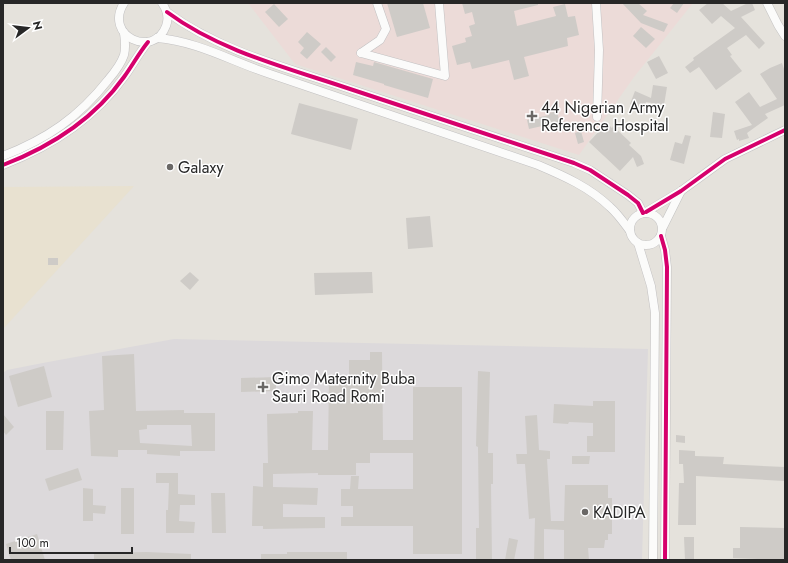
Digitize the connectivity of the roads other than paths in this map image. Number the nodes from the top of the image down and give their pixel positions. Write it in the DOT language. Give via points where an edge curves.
graph roads {
  1 [pos="124,3"];
  2 [pos="162,3"];
  3 [pos="377,3"];
  4 [pos="440,3"];
  5 [pos="596,3"];
  6 [pos="767,3"];
  7 [pos="167,12"];
  8 [pos="124,33"];
  9 [pos="785,36"];
  10 [pos="158,38"];
  11 [pos="148,42"];
  12 [pos="597,117"];
  13 [pos="785,130"];
  14 [pos="3,156"];
  15 [pos="3,165"];
  16 [pos="681,191"];
  17 [pos="645,213"];
  18 [pos="662,227"];
  19 [pos="630,231"];
  20 [pos="661,236"];
  21 [pos="638,243"];
  22 [pos="653,560"];
  23 [pos="664,560"];
  1 -- 8 [label="street" via="119,15"];
  2 -- 7 [label="street"];
  3 -- 4 [label="street" via="386,29 380,40 361,53 445,76"];
  5 -- 12 [label="street"];
  6 -- 9 [label="street"];
  7 -- 10 [label="street" via="165,29"];
  7 -- 17 [label="street" via="201,34 256,58 574,163 590,170 628,195"];
  8 -- 11 [label="street" via="135,41"];
  8 -- 14 [label="street" via="124,55 117,68 78,114 39,140"];
  10 -- 11 [label="street"];
  10 -- 19 [label="street" via="199,47 260,71 538,165 591,191 611,207"];
  11 -- 15 [label="street" via="124,77 83,120 43,147"];
  13 -- 16 [label="street" via="726,159"];
  16 -- 17 [label="street"];
  16 -- 18 [label="street"];
  17 -- 18 [label="street" via="657,217"];
  17 -- 19 [label="street" via="637,215"];
  18 -- 20 [label="street"];
  19 -- 21 [label="street"];
  20 -- 21 [label="street" via="649,245"];
  20 -- 23 [label="street" via="667,267"];
  21 -- 22 [label="street" via="652,286 655,313"];
}
